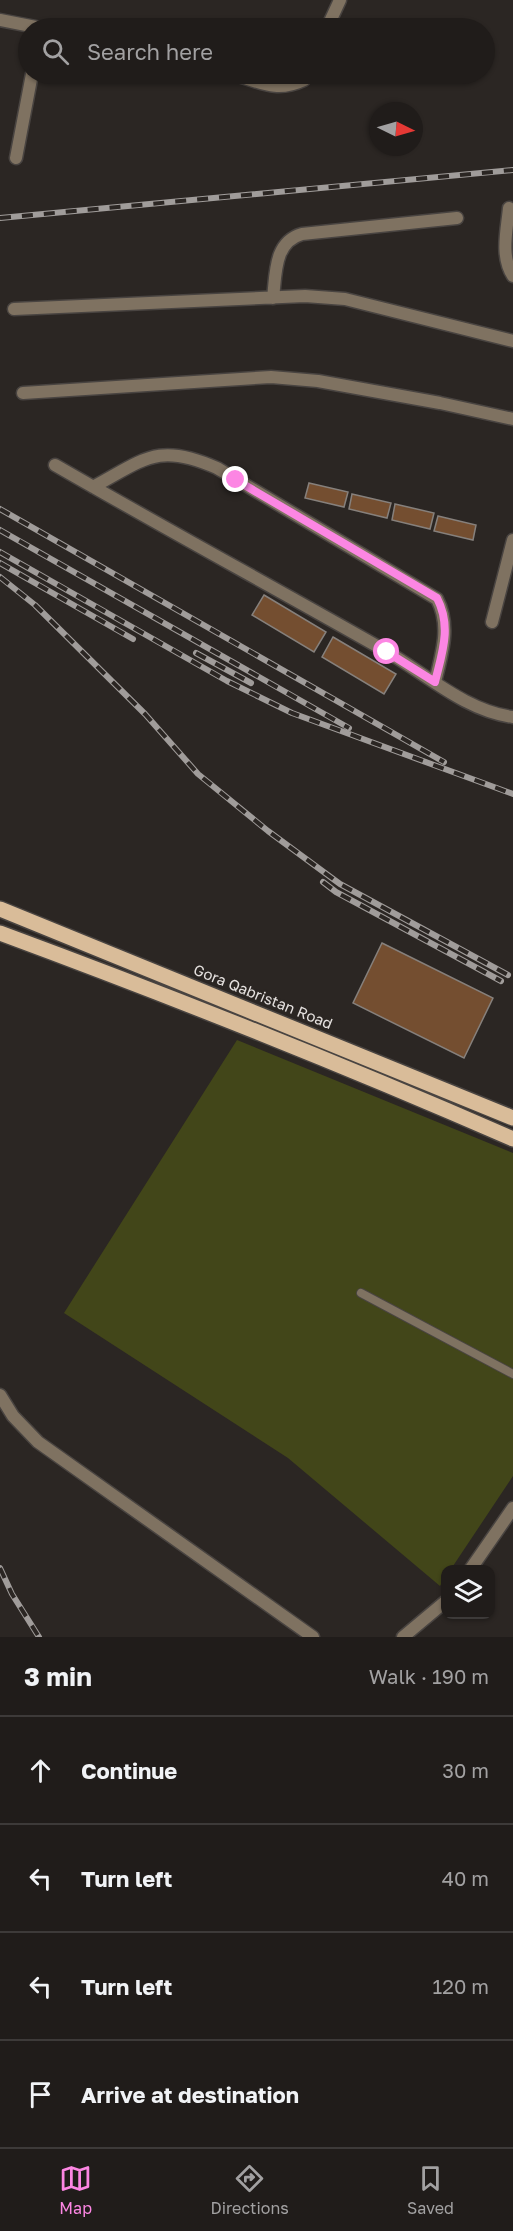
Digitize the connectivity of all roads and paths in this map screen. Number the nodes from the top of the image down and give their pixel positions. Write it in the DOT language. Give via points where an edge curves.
graph roads {
  1 [pos="340,0"];
  2 [pos="332,18"];
  3 [pos="0,20"];
  4 [pos="18,24"];
  5 [pos="30,84"];
  6 [pos="267,84"];
  7 [pos="296,84"];
  8 [pos="16,158"];
  9 [pos="509,208"];
  10 [pos="457,218"];
  11 [pos="513,276"];
  12 [pos="273,298"];
  13 [pos="14,309"];
  14 [pos="513,341"];
  15 [pos="23,393"];
  16 [pos="513,419"];
  17 [pos="55,465"];
  18 [pos="93,487"];
  19 [pos="513,540"];
  20 [pos="492,622"];
  21 [pos="435,682"];
  22 [pos="513,717"];
  23 [pos="0,909"];
  24 [pos="0,933"];
  25 [pos="513,1118"];
  26 [pos="513,1139"];
  27 [pos="361,1293"];
  28 [pos="513,1374"];
  29 [pos="0,1395"];
  30 [pos="513,1509"];
  31 [pos="473,1565"];
  32 [pos="441,1605"];
  33 [pos="313,1637"];
  34 [pos="403,1637"];
  1 -- 2 [label="street"];
  3 -- 4 [label="street"];
  5 -- 8 [label="street"];
  6 -- 7 [label="street"];
  9 -- 11 [label="street" via="505,249"];
  10 -- 12 [label="street" via="293,237 278,258"];
  12 -- 13 [label="street"];
  12 -- 14 [label="street" via="345,299"];
  15 -- 16 [label="street" via="271,377 318,381"];
  17 -- 18 [label="street"];
  18 -- 21 [label="street"];
  18 -- 21 [label="street" via="148,458 164,454 192,458 217,468 437,598 445,626"];
  19 -- 20 [label="street"];
  21 -- 22 [label="street" via="473,704"];
  23 -- 25 [label="main road, Gora Qabristan Road"];
  24 -- 26 [label="main road" via="160,992"];
  27 -- 28 [label="lane"];
  29 -- 33 [label="street" via="13,1416 38,1442"];
  30 -- 31 [label="street"];
  32 -- 34 [label="street"];
}
